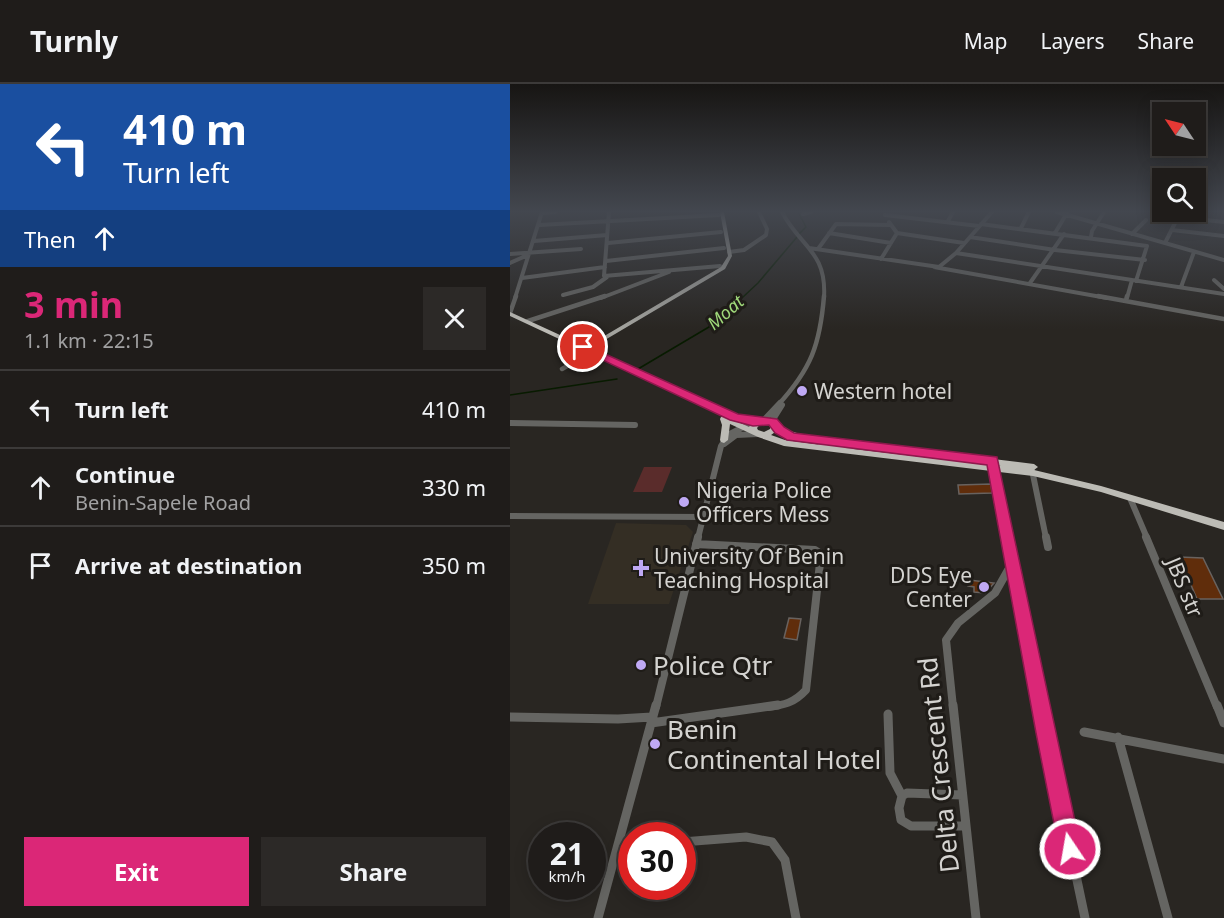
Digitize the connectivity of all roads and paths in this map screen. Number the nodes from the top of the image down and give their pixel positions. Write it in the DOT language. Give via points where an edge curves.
graph roads {
  1 [pos="727,250"];
  2 [pos="557,251"];
  3 [pos="607,251"];
  4 [pos="717,251"];
  5 [pos="811,251"];
  6 [pos="830,251"];
  7 [pos="886,251"];
  8 [pos="1053,251"];
  9 [pos="1062,251"];
  10 [pos="1148,251"];
  11 [pos="1191,251"];
  12 [pos="1194,252"];
  13 [pos="531,253"];
  14 [pos="956,253"];
  15 [pos="510,254"];
  16 [pos="881,259"];
  17 [pos="1145,260"];
  18 [pos="1224,260"];
  19 [pos="606,261"];
  20 [pos="510,263"];
  21 [pos="720,266"];
  22 [pos="1042,266"];
  23 [pos="605,267"];
  24 [pos="934,267"];
  25 [pos="675,269"];
  26 [pos="605,277"];
  27 [pos="522,278"];
  28 [pos="1214,280"];
  29 [pos="1134,281"];
  30 [pos="1030,283"];
  31 [pos="1181,287"];
  32 [pos="1224,289"];
  33 [pos="1224,294"];
  34 [pos="563,295"];
  35 [pos="1126,300"];
  36 [pos="510,313"];
  37 [pos="510,318"];
  38 [pos="1224,319"];
  39 [pos="528,321"];
  40 [pos="585,350"];
  41 [pos="561,369"];
  42 [pos="724,418"];
  43 [pos="765,422"];
  44 [pos="510,423"];
  45 [pos="635,425"];
  46 [pos="741,427"];
  47 [pos="758,434"];
  48 [pos="722,443"];
  49 [pos="993,464"];
  50 [pos="1032,470"];
  51 [pos="1130,498"];
  52 [pos="510,516"];
  53 [pos="704,517"];
  54 [pos="1224,520"];
  55 [pos="1224,526"];
  56 [pos="696,543"];
  57 [pos="1048,547"];
  58 [pos="1012,562"];
  59 [pos="888,714"];
  60 [pos="510,717"];
  61 [pos="652,720"];
  62 [pos="1224,723"];
  63 [pos="1084,732"];
  64 [pos="1118,737"];
  65 [pos="1224,759"];
  66 [pos="904,794"];
  67 [pos="962,795"];
  68 [pos="624,822"];
  69 [pos="966,826"];
  70 [pos="696,841"];
  71 [pos="618,845"];
  72 [pos="598,918"];
  73 [pos="796,918"];
  74 [pos="976,918"];
  75 [pos="1085,918"];
  76 [pos="1168,918"];
  1 -- 21 [label="main road"];
  1 -- 40 [label="main road" via="728,260 718,273"];
  2 -- 13 [label="street"];
  3 -- 19 [label="street"];
  4 -- 19 [label="street"];
  5 -- 43 [label="street" via="825,279 822,331 802,379"];
  6 -- 16 [label="street"];
  7 -- 16 [label="street"];
  8 -- 22 [label="street"];
  9 -- 17 [label="street"];
  10 -- 17 [label="street"];
  11 -- 12 [label="street"];
  12 -- 18 [label="street"];
  12 -- 31 [label="street"];
  13 -- 15 [label="street"];
  13 -- 20 [label="street"];
  13 -- 27 [label="street"];
  14 -- 22 [label="street"];
  14 -- 24 [label="street" via="943,266"];
  16 -- 24 [label="street"];
  17 -- 29 [label="street"];
  19 -- 23 [label="street"];
  21 -- 25 [label="street"];
  21 -- 40 [label="main road"];
  22 -- 29 [label="street"];
  22 -- 30 [label="street"];
  23 -- 26 [label="street"];
  23 -- 27 [label="street"];
  24 -- 30 [label="street"];
  25 -- 26 [label="street"];
  25 -- 39 [label="street"];
  26 -- 34 [label="street" via="593,287"];
  27 -- 36 [label="street"];
  28 -- 32 [label="street"];
  29 -- 31 [label="street"];
  29 -- 35 [label="street"];
  30 -- 35 [label="street"];
  31 -- 33 [label="street"];
  35 -- 38 [label="street"];
  36 -- 39 [label="highway"];
  37 -- 40 [label="highway"];
  39 -- 40 [label="highway"];
  40 -- 41 [label="street"];
  40 -- 42 [label="highway"];
  40 -- 43 [label="highway" via="735,418"];
  42 -- 46 [label="highway"];
  42 -- 48 [label="highway"];
  43 -- 46 [label="street"];
  43 -- 47 [label="highway" via="753,428"];
  43 -- 47 [label="highway" via="772,433"];
  43 -- 49 [label="highway" via="801,440"];
  44 -- 45 [label="street"];
  46 -- 47 [label="highway"];
  46 -- 48 [label="street"];
  47 -- 48 [label="street" via="736,435"];
  47 -- 49 [label="highway" via="804,446"];
  48 -- 53 [label="street"];
  49 -- 50 [label="highway"];
  49 -- 58 [label="street"];
  50 -- 51 [label="highway"];
  50 -- 54 [label="highway" via="1099,483"];
  50 -- 57 [label="street"];
  51 -- 55 [label="highway"];
  51 -- 62 [label="street, JBS str"];
  52 -- 53 [label="street"];
  53 -- 56 [label="street"];
  56 -- 61 [label="street"];
  56 -- 61 [label="street" via="815,550 821,554 806,690 789,704"];
  58 -- 67 [label="street, Delta Crescent Rd" via="995,592 958,623 946,640"];
  58 -- 75 [label="street"];
  59 -- 66 [label="street" via="890,773"];
  60 -- 61 [label="street"];
  61 -- 68 [label="street"];
  63 -- 64 [label="street"];
  64 -- 65 [label="street"];
  64 -- 76 [label="street"];
  66 -- 67 [label="street"];
  66 -- 69 [label="street" via="899,808 905,823"];
  67 -- 69 [label="street, Delta Crescent Rd"];
  69 -- 74 [label="street, Delta Crescent Rd"];
  70 -- 73 [label="street" via="746,837 772,842 786,860"];
  71 -- 72 [label="street"];
}
